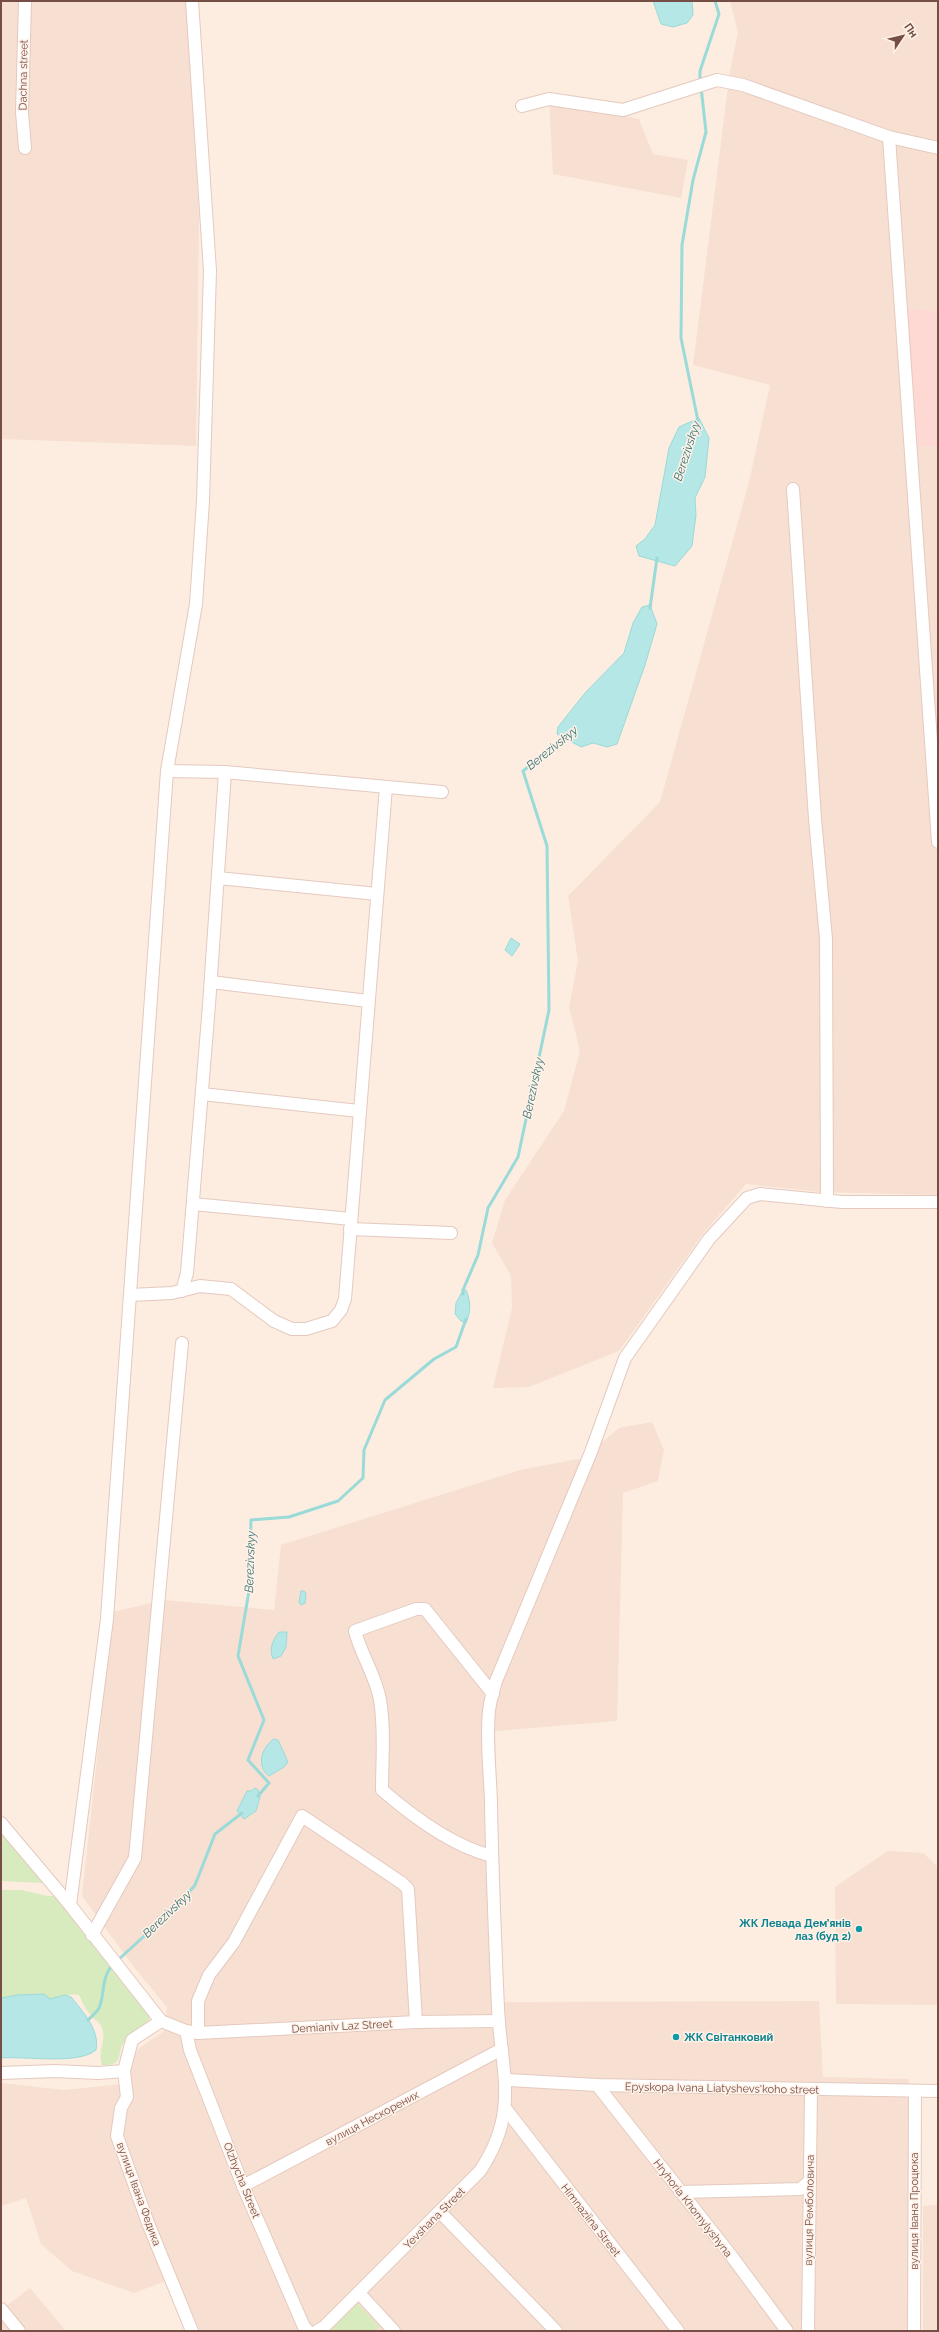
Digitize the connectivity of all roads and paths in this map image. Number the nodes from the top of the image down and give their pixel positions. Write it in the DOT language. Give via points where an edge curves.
graph roads {
  1 [pos="25,1"];
  2 [pos="192,1"];
  3 [pos="522,106"];
  4 [pos="890,137"];
  5 [pos="25,148"];
  6 [pos="938,148"];
  7 [pos="793,489"];
  8 [pos="167,771"];
  9 [pos="225,772"];
  10 [pos="386,787"];
  11 [pos="442,792"];
  12 [pos="938,842"];
  13 [pos="218,878"];
  14 [pos="377,894"];
  15 [pos="211,982"];
  16 [pos="368,1001"];
  17 [pos="202,1094"];
  18 [pos="359,1111"];
  19 [pos="827,1200"];
  20 [pos="938,1202"];
  21 [pos="193,1204"];
  22 [pos="350,1224"];
  23 [pos="451,1233"];
  24 [pos="182,1291"];
  25 [pos="130,1295"];
  26 [pos="182,1343"];
  27 [pos="493,1694"];
  28 [pos="1,1823"];
  29 [pos="492,1856"];
  30 [pos="70,1905"];
  31 [pos="92,1935"];
  32 [pos="161,2021"];
  33 [pos="499,2021"];
  34 [pos="416,2022"];
  35 [pos="192,2032"];
  36 [pos="502,2050"];
  37 [pos="124,2071"];
  38 [pos="1,2073"];
  39 [pos="507,2080"];
  40 [pos="597,2085"];
  41 [pos="811,2090"];
  42 [pos="915,2091"];
  43 [pos="938,2091"];
  44 [pos="505,2108"];
  45 [pos="810,2181"];
  46 [pos="243,2186"];
  47 [pos="680,2192"];
  48 [pos="440,2212"];
  49 [pos="358,2293"];
  50 [pos="1,2309"];
  51 [pos="306,2329"];
  52 [pos="19,2331"];
  53 [pos="192,2331"];
  54 [pos="317,2331"];
  55 [pos="394,2331"];
  56 [pos="556,2331"];
  57 [pos="678,2331"];
  58 [pos="787,2331"];
  59 [pos="808,2331"];
  60 [pos="914,2331"];
  1 -- 5 [label="street, Dachna street" via="22,112"];
  2 -- 8 [label="street" via="210,271 203,500 196,604"];
  3 -- 4 [label="street" via="549,100 623,110 717,80 743,86"];
  4 -- 6 [label="street"];
  4 -- 12 [label="street"];
  7 -- 19 [label="street" via="814,812 826,939"];
  8 -- 9 [label="street"];
  8 -- 25 [label="street"];
  9 -- 10 [label="street"];
  9 -- 13 [label="street"];
  10 -- 11 [label="street"];
  10 -- 14 [label="street"];
  13 -- 14 [label="street"];
  13 -- 15 [label="street"];
  14 -- 16 [label="street"];
  15 -- 16 [label="street"];
  15 -- 17 [label="street"];
  16 -- 18 [label="street"];
  17 -- 18 [label="street"];
  17 -- 21 [label="street"];
  18 -- 22 [label="street"];
  19 -- 20 [label="street, Yevshana Street"];
  19 -- 27 [label="street, Yevshana Street" via="760,1194 747,1198 709,1239 625,1358 591,1452 496,1681"];
  21 -- 22 [label="street"];
  21 -- 24 [label="street" via="187,1273"];
  22 -- 23 [label="street"];
  22 -- 24 [label="street" via="345,1299 341,1310 332,1321 321,1326 292,1329 274,1321 231,1289 200,1286"];
  24 -- 25 [label="street"];
  25 -- 30 [label="street" via="107,1619"];
  26 -- 31 [label="street" via="135,1858"];
  27 -- 29 [label="street, Yevshana Street" via="489,1711"];
  27 -- 29 [label="street" via="425,1609 416,1609 356,1630 360,1650 375,1680 380,1700 382,1790 412,1816 475,1852"];
  28 -- 30 [label="street"];
  29 -- 33 [label="street, Yevshana Street"];
  30 -- 31 [label="street"];
  31 -- 32 [label="street"];
  32 -- 35 [label="street"];
  32 -- 37 [label="street, вулиця Івана Федика" via="132,2040"];
  33 -- 34 [label="street, Demianiv Laz Street"];
  33 -- 36 [label="street, Yevshana Street"];
  34 -- 35 [label="street, Demianiv Laz Street"];
  34 -- 35 [label="street, Olzhycha Street" via="408,1889 302,1816 234,1942 209,1975 198,2001"];
  35 -- 46 [label="street, Olzhycha Street" via="190,2050"];
  36 -- 39 [label="street, Yevshana Street"];
  36 -- 46 [label="street, вулиця Нескорених"];
  37 -- 38 [label="street"];
  37 -- 53 [label="street, вулиця Івана Федика" via="127,2097 121,2108 118,2136 149,2226"];
  39 -- 40 [label="street, Epyskopa Ivana Liatyshevs'koho street"];
  39 -- 44 [label="street, Yevshana Street"];
  40 -- 41 [label="street, Epyskopa Ivana Liatyshevs'koho street"];
  40 -- 47 [label="street, Hryhoria Khomylyshyna"];
  41 -- 42 [label="street, Epyskopa Ivana Liatyshevs'koho street"];
  41 -- 45 [label="street, вулиця Ремболовича"];
  42 -- 43 [label="street, Epyskopa Ivana Liatyshevs'koho street"];
  42 -- 60 [label="street, вулиця Івана Процюка"];
  44 -- 48 [label="street, Yevshana Street" via="499,2138 493,2152 480,2171"];
  44 -- 57 [label="street, Himnaziina Street"];
  45 -- 47 [label="street" via="800,2189"];
  45 -- 59 [label="street, вулиця Ремболовича"];
  46 -- 51 [label="street, Olzhycha Street"];
  47 -- 58 [label="street, Hryhoria Khomylyshyna"];
  48 -- 49 [label="street, Yevshana Street"];
  48 -- 56 [label="street"];
  49 -- 54 [label="street, Yevshana Street"];
  49 -- 55 [label="street"];
  50 -- 52 [label="street"];
}
